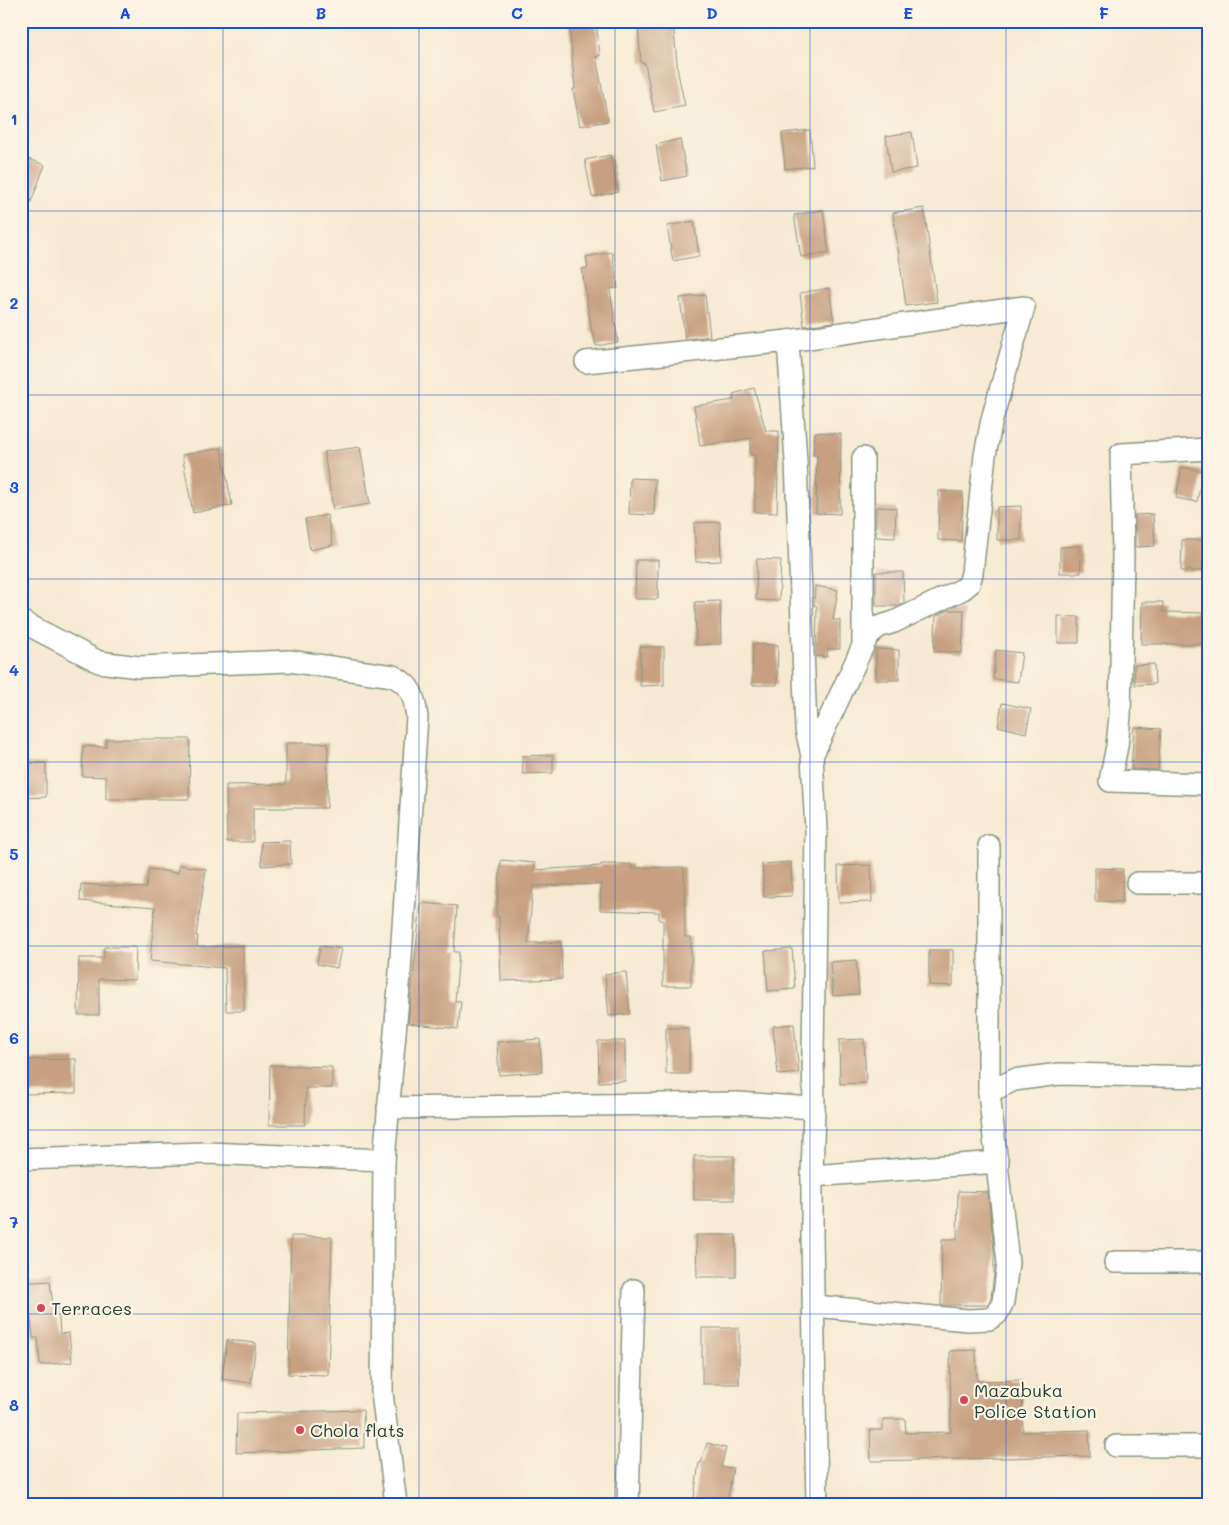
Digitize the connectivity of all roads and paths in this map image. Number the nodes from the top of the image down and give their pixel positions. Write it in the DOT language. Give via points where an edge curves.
graph roads {
  1 [pos="788,341"];
  2 [pos="586,362"];
  3 [pos="1208,450"];
  4 [pos="863,458"];
  5 [pos="21,621"];
  6 [pos="863,646"];
  7 [pos="812,756"];
  8 [pos="1208,784"];
  9 [pos="989,846"];
  10 [pos="1137,883"];
  11 [pos="1208,883"];
  12 [pos="1208,1077"];
  13 [pos="989,1092"];
  14 [pos="388,1108"];
  15 [pos="814,1108"];
  16 [pos="21,1159"];
  17 [pos="384,1160"];
  18 [pos="998,1162"];
  19 [pos="812,1176"];
  20 [pos="1115,1262"];
  21 [pos="1208,1262"];
  22 [pos="634,1290"];
  23 [pos="814,1306"];
  24 [pos="1116,1446"];
  25 [pos="1208,1446"];
  26 [pos="396,1504"];
  27 [pos="628,1504"];
  28 [pos="817,1504"];
  1 -- 2 [label="street"];
  1 -- 6 [label="street" via="1024,306 992,419 969,584 950,596 878,627"];
  1 -- 7 [label="street" via="806,729"];
  3 -- 8 [label="street" via="1121,454 1120,716 1110,781"];
  4 -- 6 [label="street"];
  5 -- 14 [label="street" via="99,662 139,667 289,661 393,676 404,681 411,690 417,717"];
  6 -- 7 [label="street"];
  7 -- 15 [label="street" via="816,830"];
  9 -- 13 [label="street"];
  10 -- 11 [label="street"];
  12 -- 13 [label="street" via="1059,1074 1014,1080"];
  13 -- 18 [label="street"];
  14 -- 15 [label="street" via="737,1103"];
  14 -- 17 [label="street"];
  15 -- 19 [label="street"];
  16 -- 17 [label="street" via="207,1152"];
  17 -- 26 [label="street" via="382,1393"];
  18 -- 19 [label="street"];
  18 -- 23 [label="street" via="1008,1264 1003,1302 997,1314 989,1319 968,1320"];
  19 -- 23 [label="street"];
  20 -- 21 [label="street"];
  22 -- 27 [label="street"];
  23 -- 28 [label="street"];
  24 -- 25 [label="street"];
}
